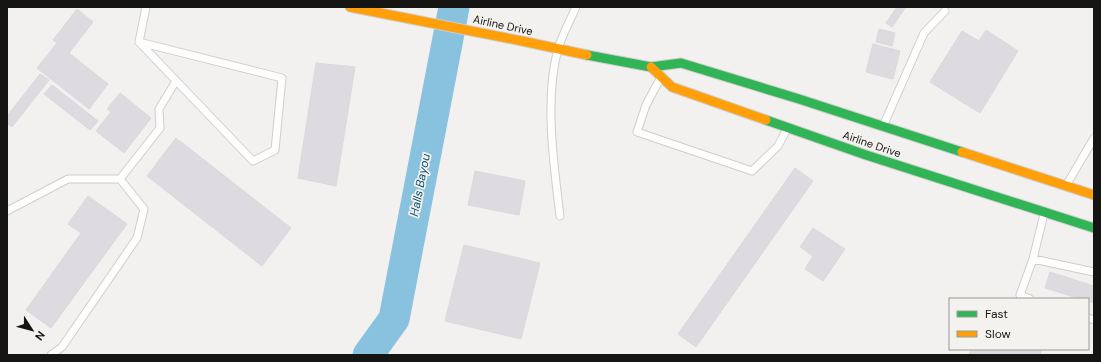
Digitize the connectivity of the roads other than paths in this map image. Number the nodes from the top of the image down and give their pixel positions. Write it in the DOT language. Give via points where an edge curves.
graph roads {
  1 [pos="146,7"];
  2 [pos="350,7"];
  3 [pos="576,7"];
  4 [pos="945,11"];
  5 [pos="139,42"];
  6 [pos="558,49"];
  7 [pos="651,67"];
  8 [pos="661,78"];
  9 [pos="176,81"];
  10 [pos="883,126"];
  11 [pos="788,128"];
  12 [pos="1094,138"];
  13 [pos="120,179"];
  14 [pos="1066,186"];
  15 [pos="1094,195"];
  16 [pos="7,211"];
  17 [pos="1044,212"];
  18 [pos="560,216"];
  19 [pos="1094,228"];
  20 [pos="1033,259"];
  21 [pos="1094,272"];
  22 [pos="1028,298"];
  23 [pos="51,355"];
  1 -- 5 [label="lane"];
  2 -- 6 [label="main road, Airline Drive"];
  3 -- 6 [label="lane"];
  4 -- 10 [label="lane" via="924,33"];
  5 -- 9 [label="lane"];
  5 -- 9 [label="lane" via="282,78 276,150 253,161"];
  6 -- 7 [label="main road, Airline Drive"];
  6 -- 18 [label="lane" via="551,92 553,162"];
  7 -- 8 [label="main road, Airline Drive"];
  7 -- 10 [label="main road, Airline Drive" via="681,62"];
  8 -- 11 [label="main road, Airline Drive" via="672,87"];
  8 -- 11 [label="lane" via="646,105 637,132 752,171 778,146"];
  9 -- 13 [label="lane" via="159,109 160,128"];
  10 -- 14 [label="main road, Airline Drive"];
  11 -- 17 [label="main road, Airline Drive"];
  12 -- 14 [label="lane"];
  13 -- 16 [label="lane" via="68,179"];
  13 -- 23 [label="lane" via="144,210 137,238 62,347"];
  14 -- 15 [label="main road, Airline Drive"];
  17 -- 19 [label="main road, Airline Drive"];
  17 -- 20 [label="lane"];
  20 -- 21 [label="lane"];
  20 -- 22 [label="lane" via="1020,295"];
}
